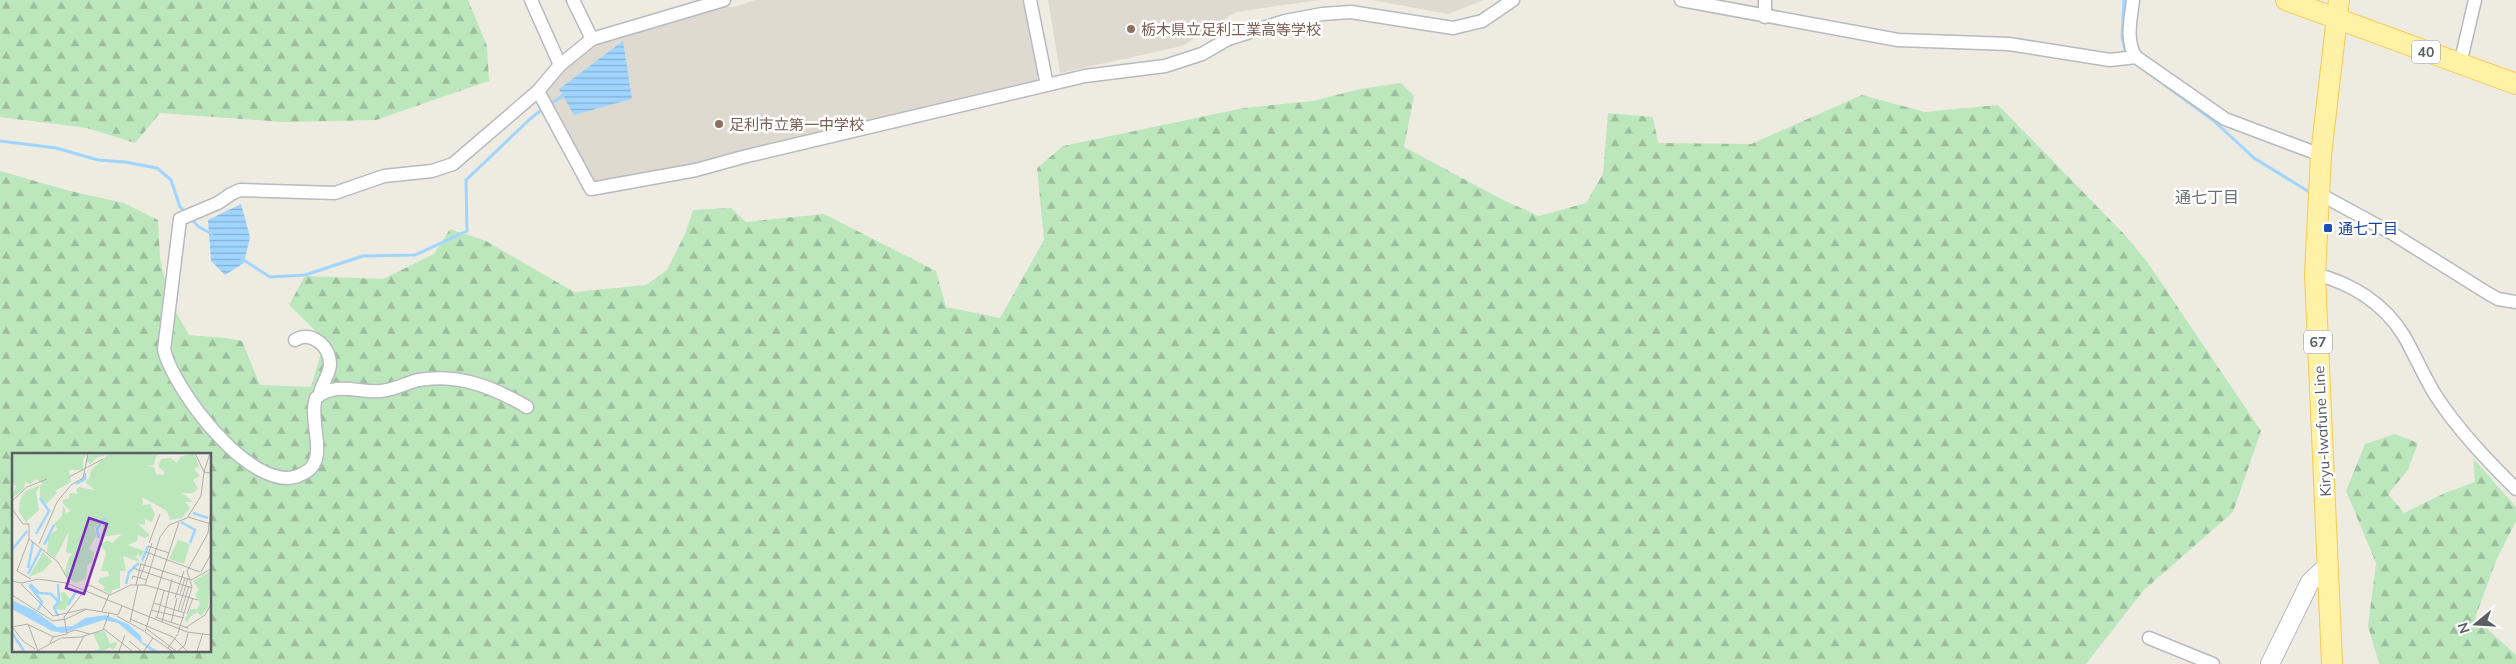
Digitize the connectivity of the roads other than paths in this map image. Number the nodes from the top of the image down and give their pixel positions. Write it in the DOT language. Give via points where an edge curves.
graph roads {
  1 [pos="531,0"];
  2 [pos="573,0"];
  3 [pos="724,0"];
  4 [pos="1030,0"];
  5 [pos="1513,0"];
  6 [pos="1681,0"];
  7 [pos="1765,0"];
  8 [pos="2133,0"];
  9 [pos="2286,0"];
  10 [pos="2339,0"];
  11 [pos="2475,0"];
  12 [pos="692,3"];
  13 [pos="1703,3"];
  14 [pos="1765,17"];
  15 [pos="2336,20"];
  16 [pos="592,39"];
  17 [pos="2136,57"];
  18 [pos="2460,64"];
  19 [pos="560,65"];
  20 [pos="2516,84"];
  21 [pos="1048,85"];
  22 [pos="538,91"];
  23 [pos="2321,155"];
  24 [pos="2318,193"];
  25 [pos="2315,274"];
  26 [pos="2516,302"];
  27 [pos="295,340"];
  28 [pos="320,394"];
  29 [pos="527,407"];
  30 [pos="2516,489"];
  31 [pos="2328,565"];
  32 [pos="2149,638"];
  33 [pos="2213,664"];
  34 [pos="2270,664"];
  35 [pos="2332,664"];
  1 -- 19 [label="street"];
  2 -- 16 [label="street"];
  3 -- 12 [label="street"];
  4 -- 21 [label="street"];
  5 -- 21 [label="street" via="1482,21 1453,28 1351,12 1322,14 1285,21 1228,39 1202,54 1165,66 1085,76"];
  6 -- 13 [label="street"];
  7 -- 14 [label="street"];
  8 -- 17 [label="street" via="2130,48"];
  9 -- 15 [label="main road, 40"];
  10 -- 15 [label="main road, 67"];
  11 -- 18 [label="street"];
  12 -- 16 [label="street"];
  13 -- 14 [label="street"];
  14 -- 17 [label="street" via="1898,40 2009,44 2110,60"];
  15 -- 18 [label="main road, 40"];
  15 -- 23 [label="main road, Kiryu-Iwafune Line / 67"];
  16 -- 19 [label="street"];
  17 -- 23 [label="street" via="2225,119"];
  18 -- 20 [label="main road, 40"];
  19 -- 22 [label="street"];
  21 -- 22 [label="street" via="696,170 591,189"];
  22 -- 28 [label="street" via="453,164 432,171 384,176 335,192 240,190 180,219 164,350 176,377 201,416 241,456 265,474 292,478 306,472 318,457 313,406"];
  23 -- 24 [label="main road, Kiryu-Iwafune Line / 67"];
  24 -- 25 [label="main road, Kiryu-Iwafune Line / 67"];
  24 -- 26 [label="street" via="2393,234 2498,299"];
  25 -- 30 [label="street" via="2342,282 2371,299 2402,334 2435,395 2469,441"];
  25 -- 31 [label="main road, Kiryu-Iwafune Line / 67"];
  27 -- 28 [label="street" via="305,336 316,339 328,354 329,368"];
  28 -- 29 [label="street" via="336,388 382,391 418,380 459,379 483,386"];
  31 -- 34 [label="street" via="2310,582"];
  31 -- 35 [label="main road, Kiryu-Iwafune Line / 67"];
  32 -- 33 [label="street"];
}
